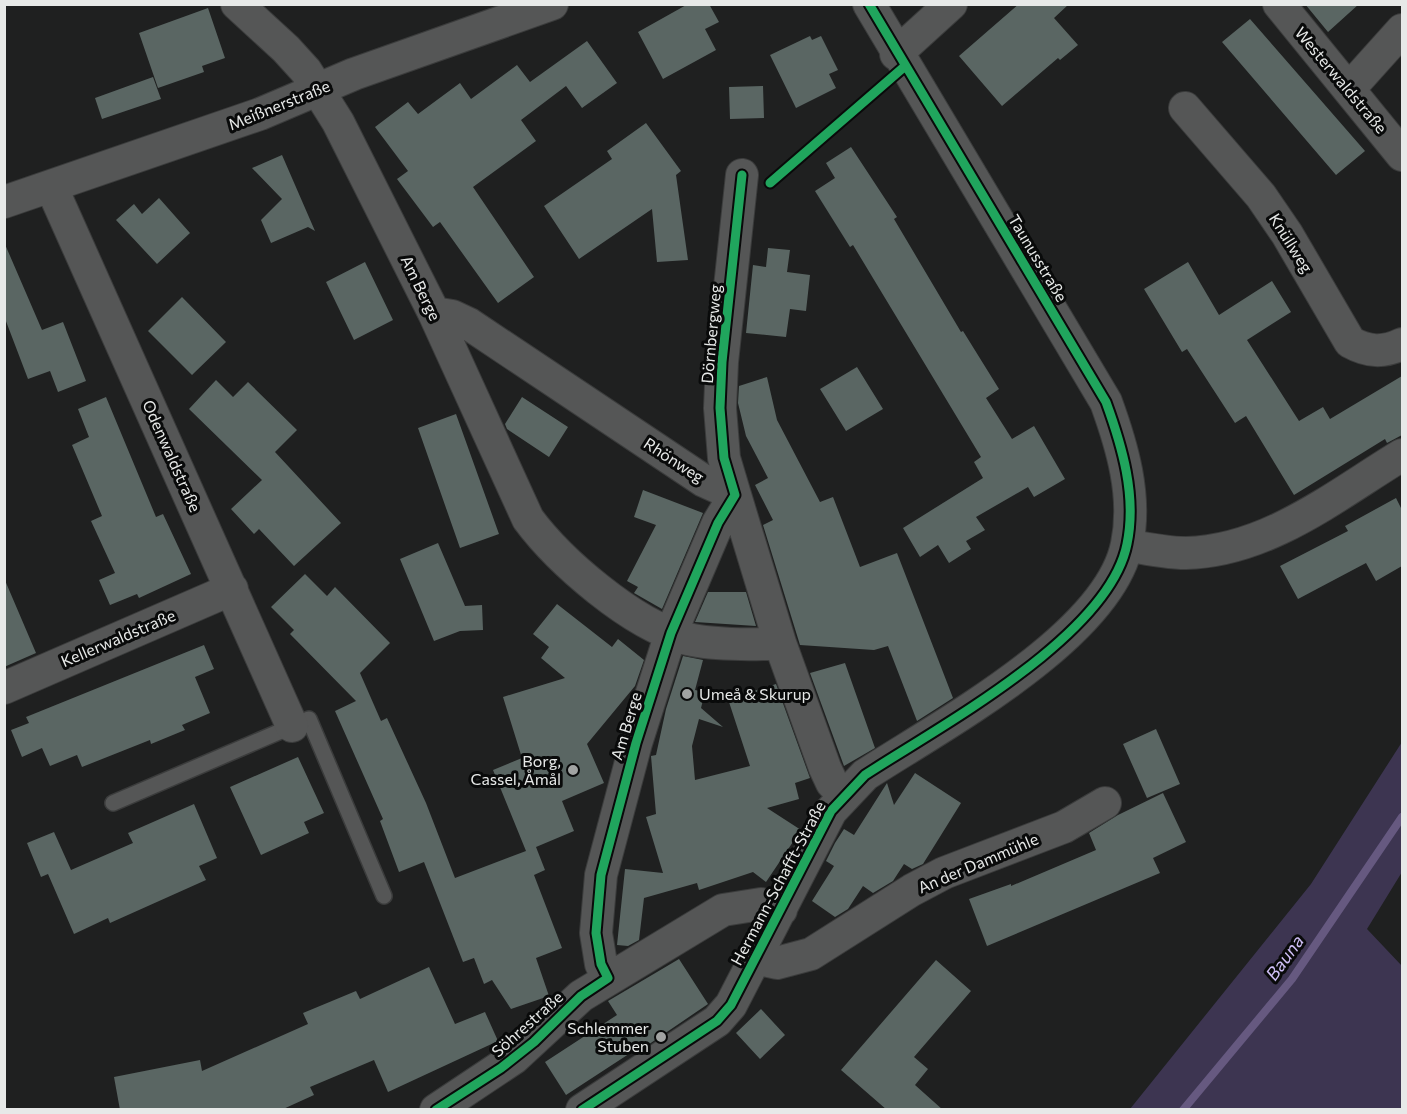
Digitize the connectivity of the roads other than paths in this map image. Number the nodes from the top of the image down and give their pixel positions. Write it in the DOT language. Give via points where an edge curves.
graph roads {
  1 [pos="237,4"];
  2 [pos="552,4"];
  3 [pos="869,4"];
  4 [pos="951,4"];
  5 [pos="1279,4"];
  6 [pos="1402,30"];
  7 [pos="896,54"];
  8 [pos="1349,89"];
  9 [pos="317,90"];
  10 [pos="1185,108"];
  11 [pos="1402,155"];
  12 [pos="742,175"];
  13 [pos="51,186"];
  14 [pos="4,202"];
  15 [pos="434,313"];
  16 [pos="1402,344"];
  17 [pos="1402,455"];
  18 [pos="735,495"];
  19 [pos="1127,545"];
  20 [pos="232,589"];
  21 [pos="671,633"];
  22 [pos="780,643"];
  23 [pos="4,688"];
  24 [pos="292,726"];
  25 [pos="844,794"];
  26 [pos="113,803"];
  27 [pos="1105,803"];
  28 [pos="384,896"];
  29 [pos="782,910"];
  30 [pos="755,958"];
  31 [pos="608,978"];
  32 [pos="436,1110"];
  33 [pos="582,1110"];
  1 -- 9 [label="street, Am Berge" via="286,49"];
  2 -- 9 [label="street, Meißnerstraße"];
  3 -- 7 [label="street, Taunusstraße"];
  4 -- 7 [label="street"];
  5 -- 8 [label="street, Westerwaldstraße"];
  6 -- 8 [label="street"];
  7 -- 19 [label="street, Taunusstraße" via="1106,402 1120,441 1128,482"];
  8 -- 11 [label="street, Westerwaldstraße"];
  9 -- 13 [label="street, Meißnerstraße" via="260,114"];
  9 -- 15 [label="street, Am Berge" via="338,122"];
  10 -- 16 [label="street, Knüllweg" via="1262,196 1350,342 1366,351"];
  12 -- 18 [label="street, Dörnbergweg" via="720,408 724,458"];
  13 -- 14 [label="street, Meißnerstraße"];
  13 -- 20 [label="street, Odenwaldstraße"];
  15 -- 18 [label="street, Rhönweg" via="469,324 704,481"];
  15 -- 21 [label="street, Am Berge" via="528,519 543,539 622,606"];
  17 -- 19 [label="street" via="1285,526 1240,545 1187,553"];
  18 -- 21 [label="street, Am Berge" via="718,523"];
  18 -- 22 [label="street"];
  19 -- 25 [label="street, Hermann-Schafft-Straße" via="1116,573 1072,632 1024,671 866,775"];
  20 -- 23 [label="street, Kellerwaldstraße"];
  20 -- 24 [label="street, Odenwaldstraße"];
  21 -- 22 [label="street, Am Berge" via="686,639"];
  21 -- 31 [label="street, Am Berge" via="636,743 601,875 596,933 601,964"];
  22 -- 25 [label="street" via="825,768 832,783"];
  24 -- 26 [label="lane"];
  24 -- 28 [label="lane" via="309,719"];
  25 -- 29 [label="street, Hermann-Schafft-Straße" via="820,831"];
  27 -- 30 [label="street, An der Dammühle" via="1064,827 944,873 811,954 777,963"];
  29 -- 30 [label="street, Hermann-Schafft-Straße"];
  29 -- 31 [label="street, Söhrestraße" via="743,904 723,910"];
  30 -- 33 [label="street, Hermann-Schafft-Straße" via="731,1005 717,1021"];
  31 -- 32 [label="street, Söhrestraße" via="581,996 501,1068"];
}
